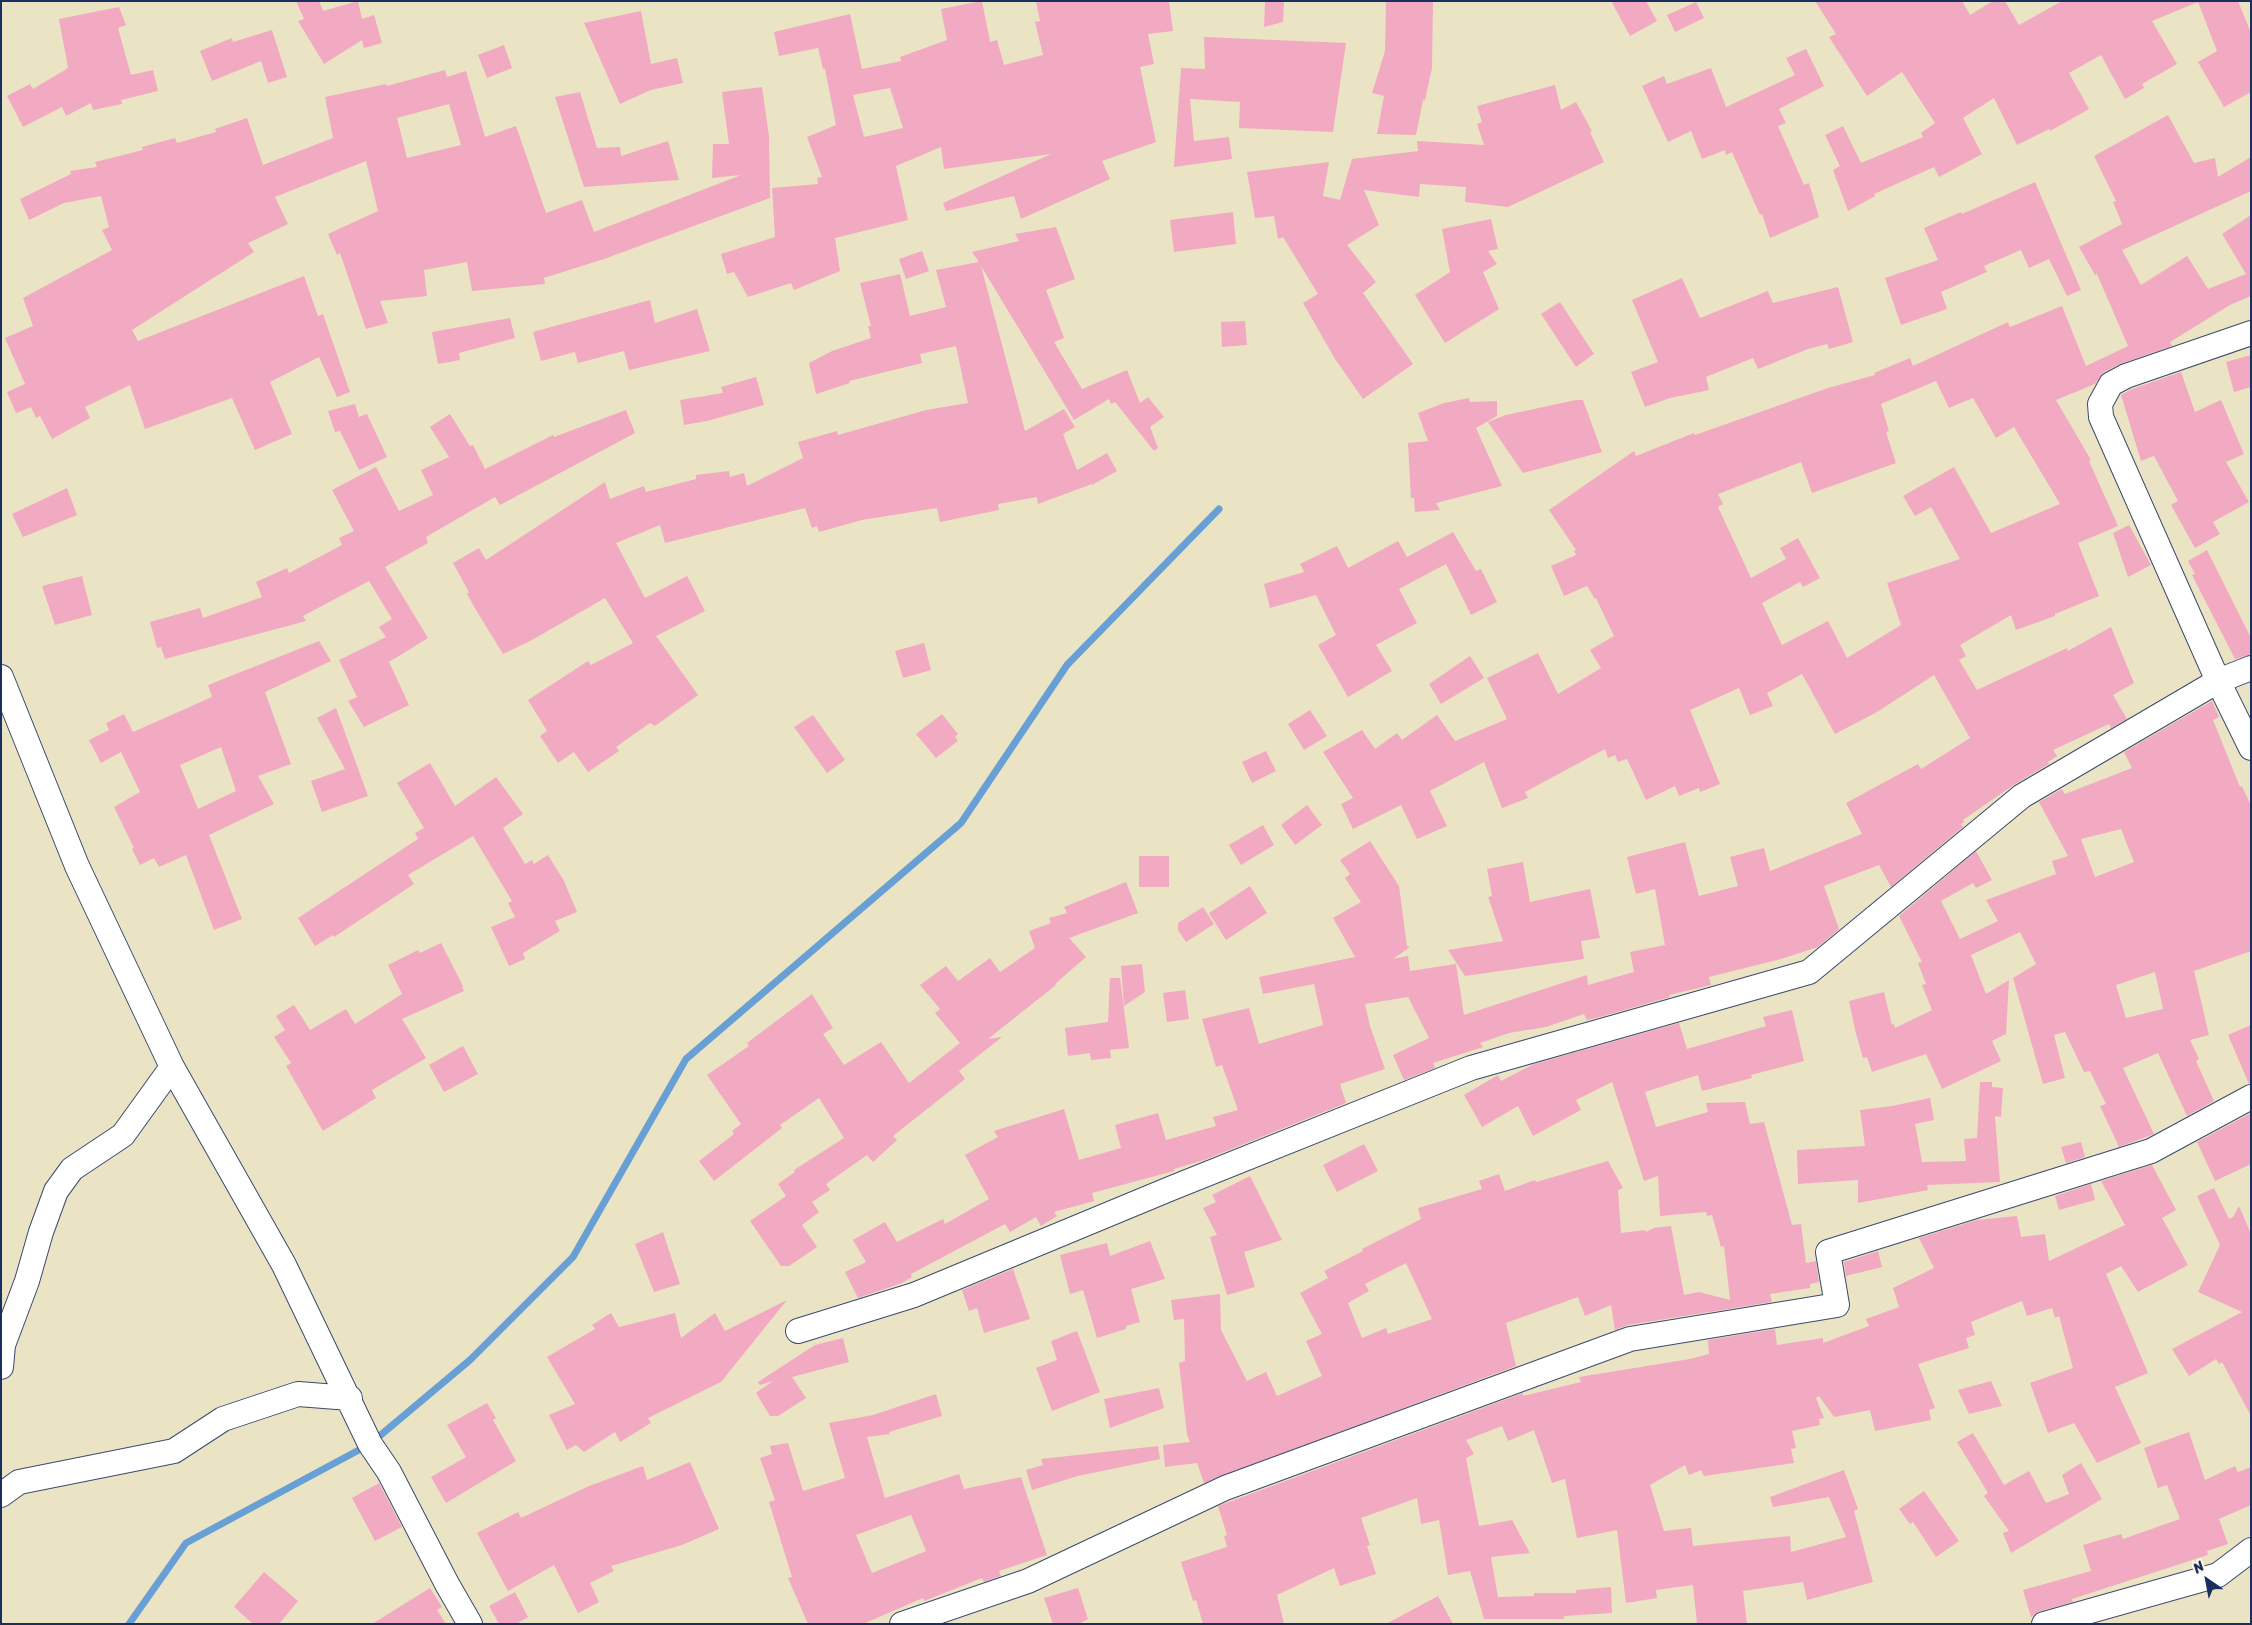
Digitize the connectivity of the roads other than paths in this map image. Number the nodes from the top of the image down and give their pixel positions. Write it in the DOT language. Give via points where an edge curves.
graph roads {
  1 [pos="2251,333"];
  2 [pos="2251,668"];
  3 [pos="1,677"];
  4 [pos="2218,681"];
  5 [pos="2251,748"];
  6 [pos="172,1067"];
  7 [pos="2251,1097"];
  8 [pos="798,1331"];
  9 [pos="1,1367"];
  10 [pos="350,1398"];
  11 [pos="1,1495"];
  12 [pos="2251,1550"];
  13 [pos="470,1624"];
  14 [pos="902,1624"];
  15 [pos="2044,1624"];
  1 -- 4 [label="street" via="2126,376 2111,384 2100,404 2101,417"];
  2 -- 4 [label="street"];
  3 -- 6 [label="street" via="77,866"];
  4 -- 5 [label="street"];
  4 -- 8 [label="street" via="2022,796 1809,972 1471,1068 914,1295"];
  6 -- 9 [label="street" via="123,1135 72,1169 56,1191 3,1345"];
  6 -- 10 [label="street" via="284,1265"];
  7 -- 14 [label="street" via="2152,1151 1828,1252 1837,1305 1630,1339 1225,1488 1028,1581"];
  10 -- 11 [label="street" via="298,1394 223,1420 174,1451 19,1482"];
  10 -- 13 [label="street" via="370,1444 389,1472"];
  12 -- 15 [label="street" via="2218,1575"];
}
